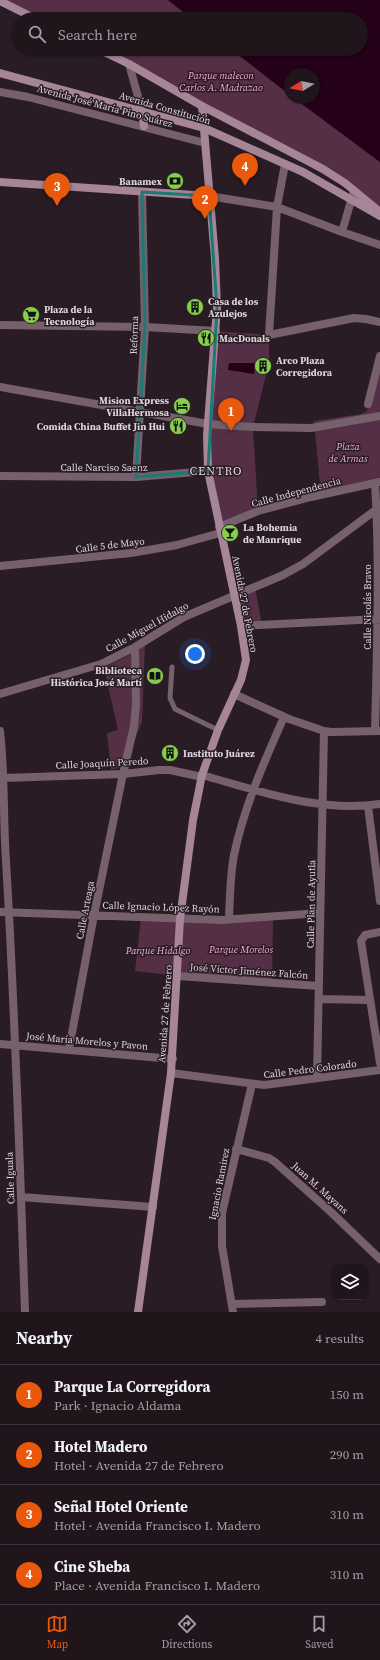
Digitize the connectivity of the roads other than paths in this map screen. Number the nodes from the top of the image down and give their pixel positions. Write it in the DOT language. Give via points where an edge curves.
graph roads {
  1 [pos="0,1"];
  2 [pos="22,12"];
  3 [pos="112,56"];
  4 [pos="129,64"];
  5 [pos="0,73"];
  6 [pos="0,92"];
  7 [pos="202,106"];
  8 [pos="142,112"];
  9 [pos="144,126"];
  10 [pos="204,128"];
  11 [pos="205,143"];
  12 [pos="285,164"];
  13 [pos="0,182"];
  14 [pos="354,190"];
  15 [pos="142,192"];
  16 [pos="210,196"];
  17 [pos="351,200"];
  18 [pos="276,207"];
  19 [pos="380,212"];
  20 [pos="380,216"];
  21 [pos="342,232"];
  22 [pos="380,245"];
  23 [pos="380,322"];
  24 [pos="0,325"];
  25 [pos="145,327"];
  26 [pos="216,331"];
  27 [pos="380,356"];
  28 [pos="0,387"];
  29 [pos="368,404"];
  30 [pos="140,412"];
  31 [pos="380,416"];
  32 [pos="208,424"];
  33 [pos="208,471"];
  34 [pos="0,476"];
  35 [pos="136,478"];
  36 [pos="377,483"];
  37 [pos="377,509"];
  38 [pos="220,530"];
  39 [pos="0,566"];
  40 [pos="234,595"];
  41 [pos="379,619"];
  42 [pos="241,626"];
  43 [pos="135,647"];
  44 [pos="172,668"];
  45 [pos="0,694"];
  46 [pos="234,694"];
  47 [pos="284,717"];
  48 [pos="218,730"];
  49 [pos="0,731"];
  50 [pos="324,731"];
  51 [pos="378,731"];
  52 [pos="122,774"];
  53 [pos="202,776"];
  54 [pos="3,778"];
  55 [pos="254,789"];
  56 [pos="322,804"];
  57 [pos="380,804"];
  58 [pos="368,806"];
  59 [pos="380,901"];
  60 [pos="0,912"];
  61 [pos="9,912"];
  62 [pos="320,913"];
  63 [pos="94,915"];
  64 [pos="180,918"];
  65 [pos="228,919"];
  66 [pos="380,932"];
  67 [pos="178,976"];
  68 [pos="319,986"];
  69 [pos="319,999"];
  70 [pos="370,1000"];
  71 [pos="0,1044"];
  72 [pos="16,1044"];
  73 [pos="69,1049"];
  74 [pos="173,1059"];
  75 [pos="380,1063"];
  76 [pos="380,1070"];
  77 [pos="172,1073"];
  78 [pos="317,1078"];
  79 [pos="252,1084"];
  80 [pos="236,1149"];
  81 [pos="21,1198"];
  82 [pos="153,1207"];
  83 [pos="380,1259"];
  84 [pos="322,1302"];
  85 [pos="232,1308"];
  86 [pos="25,1312"];
  87 [pos="138,1312"];
  1 -- 2 [label="main road"];
  3 -- 4 [label="main road"];
  4 -- 7 [label="main road"];
  4 -- 8 [label="street"];
  5 -- 8 [label="main road, Avenida Constitución"];
  6 -- 9 [label="street, Avenida José María Pino Suárez"];
  7 -- 10 [label="main road, Avenida 27 de Febrero"];
  7 -- 14 [label="main road" via="323,169"];
  8 -- 9 [label="main road"];
  8 -- 10 [label="main road, Avenida Constitución"];
  9 -- 11 [label="street, Avenida José María Pino Suárez"];
  10 -- 11 [label="main road, Avenida 27 de Febrero"];
  10 -- 12 [label="main road, Avenida Constitución"];
  11 -- 16 [label="main road, Avenida 27 de Febrero"];
  12 -- 17 [label="main road, Avenida Constitución"];
  12 -- 18 [label="street"];
  13 -- 15 [label="main road"];
  14 -- 17 [label="street"];
  14 -- 19 [label="main road"];
  15 -- 16 [label="main road"];
  15 -- 25 [label="street, Reforma"];
  16 -- 18 [label="street"];
  16 -- 26 [label="main road, Avenida 27 de Febrero" via="215,258"];
  17 -- 20 [label="main road, Avenida Constitución"];
  17 -- 21 [label="street"];
  18 -- 21 [label="street"];
  18 -- 23 [label="street" via="269,335 354,318"];
  21 -- 22 [label="street"];
  24 -- 25 [label="street"];
  25 -- 26 [label="street"];
  25 -- 30 [label="street, Reforma"];
  26 -- 32 [label="main road, Avenida 27 de Febrero"];
  27 -- 29 [label="street"];
  28 -- 30 [label="street"];
  30 -- 32 [label="street"];
  30 -- 35 [label="street, Reforma"];
  31 -- 32 [label="street" via="311,428 254,428"];
  32 -- 33 [label="main road, Avenida 27 de Febrero"];
  33 -- 35 [label="street, Calle Narciso Saenz"];
  33 -- 38 [label="main road, Avenida 27 de Febrero"];
  34 -- 35 [label="street, Calle Narciso Saenz"];
  36 -- 37 [label="street, Calle Nicolás Bravo"];
  36 -- 38 [label="street, Calle Independencia" via="311,497 258,512"];
  37 -- 40 [label="street, Calle Miguel Hidalgo" via="294,570"];
  37 -- 41 [label="street, Calle Nicolás Bravo"];
  38 -- 39 [label="street, Calle 5 de Mayo" via="177,544 131,553"];
  38 -- 40 [label="main road, Avenida 27 de Febrero"];
  40 -- 42 [label="main road, Avenida 27 de Febrero"];
  40 -- 43 [label="street, Calle Miguel Hidalgo" via="184,617"];
  41 -- 42 [label="street"];
  41 -- 51 [label="street, Calle Nicolás Bravo"];
  42 -- 46 [label="main road, Avenida 27 de Febrero" via="246,660"];
  43 -- 45 [label="street, Calle Miguel Hidalgo" via="86,669"];
  43 -- 52 [label="street, Calle Arteaga" via="136,715"];
  44 -- 48 [label="lane" via="170,698 175,709"];
  46 -- 47 [label="street"];
  46 -- 48 [label="main road, Avenida 27 de Febrero"];
  47 -- 50 [label="street"];
  47 -- 55 [label="street"];
  48 -- 53 [label="main road, Avenida 27 de Febrero"];
  49 -- 54 [label="street, Calle Iguala"];
  50 -- 51 [label="street"];
  50 -- 56 [label="street, Calle Plan de Ayutla"];
  52 -- 53 [label="street, Calle Joaquín Peredo" via="170,770"];
  52 -- 54 [label="street, Calle Joaquín Peredo"];
  52 -- 63 [label="street, Calle Arteaga"];
  53 -- 55 [label="street, Calle Joaquín Peredo"];
  53 -- 64 [label="main road, Avenida 27 de Febrero" via="190,834"];
  54 -- 61 [label="street, Calle Iguala"];
  55 -- 56 [label="street, Calle Joaquín Peredo"];
  55 -- 65 [label="street" via="234,857"];
  56 -- 58 [label="street, Calle Joaquín Peredo"];
  56 -- 62 [label="street, Calle Plan de Ayutla"];
  57 -- 58 [label="street, Calle Joaquín Peredo"];
  58 -- 59 [label="street"];
  60 -- 61 [label="street, Calle Ignacio López Rayón"];
  61 -- 63 [label="street, Calle Ignacio López Rayón"];
  61 -- 72 [label="street, Calle Iguala"];
  62 -- 65 [label="street, Calle Ignacio López Rayón"];
  62 -- 68 [label="street, Calle Plan de Ayutla"];
  63 -- 64 [label="street, Calle Ignacio López Rayón"];
  63 -- 73 [label="street, Calle Arteaga"];
  64 -- 65 [label="street, Calle Ignacio López Rayón"];
  64 -- 67 [label="main road, Avenida 27 de Febrero"];
  66 -- 70 [label="street" via="364,935 361,940"];
  67 -- 68 [label="street, José Víctor Jiménez Falcón"];
  67 -- 74 [label="main road, Avenida 27 de Febrero"];
  68 -- 69 [label="street, Calle Plan de Ayutla"];
  69 -- 70 [label="street"];
  69 -- 78 [label="street, Calle Plan de Ayutla"];
  70 -- 75 [label="street"];
  71 -- 72 [label="street, José María Morelos y Pavon"];
  72 -- 73 [label="street, José María Morelos y Pavon"];
  72 -- 81 [label="street, Calle Iguala"];
  73 -- 74 [label="street, José María Morelos y Pavon"];
  74 -- 77 [label="main road, Avenida 27 de Febrero"];
  76 -- 78 [label="street, Calle Pedro Colorado"];
  77 -- 79 [label="street, Calle Pedro Colorado"];
  77 -- 82 [label="main road, Avenida 27 de Febrero"];
  78 -- 79 [label="street, Calle Pedro Colorado" via="270,1085"];
  79 -- 80 [label="street, Ignacio Ramirez"];
  80 -- 83 [label="street, Juan M. Mayans" via="275,1162"];
  80 -- 85 [label="street, Ignacio Ramirez" via="221,1222 222,1246"];
  81 -- 82 [label="street"];
  81 -- 86 [label="street, Calle Iguala"];
  82 -- 87 [label="main road, Avenida 27 de Febrero"];
  84 -- 85 [label="street"];
}
